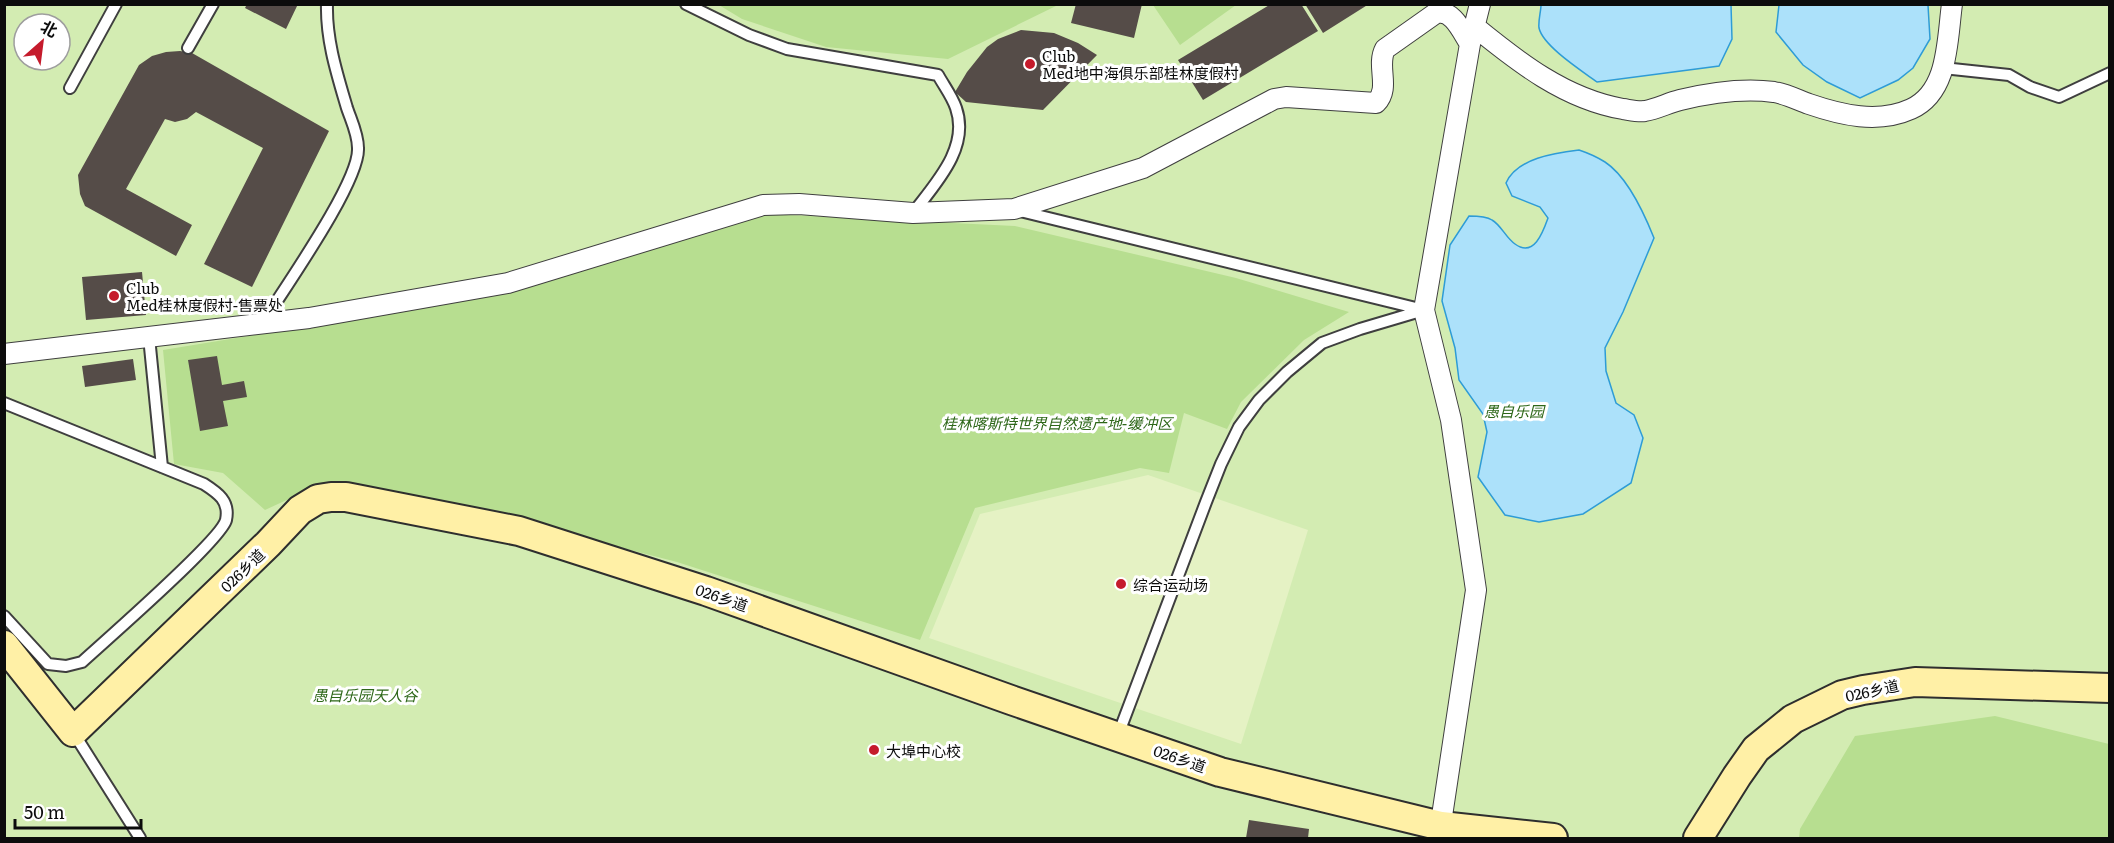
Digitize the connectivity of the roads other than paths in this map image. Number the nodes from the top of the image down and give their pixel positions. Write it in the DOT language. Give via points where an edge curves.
graph roads {
  1 [pos="116,4"];
  2 [pos="213,4"];
  3 [pos="327,4"];
  4 [pos="686,4"];
  5 [pos="1480,4"];
  6 [pos="1952,4"];
  7 [pos="1472,35"];
  8 [pos="188,48"];
  9 [pos="1942,68"];
  10 [pos="2109,73"];
  11 [pos="70,88"];
  12 [pos="1014,209"];
  13 [pos="913,213"];
  14 [pos="1425,310"];
  15 [pos="262,324"];
  16 [pos="149,337"];
  17 [pos="4,354"];
  18 [pos="4,403"];
  19 [pos="162,467"];
  20 [pos="4,616"];
  21 [pos="4,645"];
  22 [pos="2109,688"];
  23 [pos="50,702"];
  24 [pos="101,705"];
  25 [pos="73,732"];
  26 [pos="1118,736"];
  27 [pos="1440,832"];
  28 [pos="140,838"];
  29 [pos="1553,838"];
  30 [pos="1698,838"];
  1 -- 11 [label="lane"];
  2 -- 8 [label="lane"];
  3 -- 15 [label="lane" via="329,39 358,148 357,162 325,224"];
  4 -- 13 [label="lane" via="787,50 938,75 957,110 959,132 945,169"];
  5 -- 7 [label="street"];
  6 -- 9 [label="street"];
  7 -- 9 [label="street" via="1556,86 1604,106 1643,112 1679,100 1746,91 1776,93 1861,117 1886,117 1921,102 1932,92"];
  7 -- 12 [label="street" via="1446,13 1436,13 1383,51 1383,91 1376,103 1274,99 1143,168"];
  7 -- 14 [label="street"];
  9 -- 10 [label="lane" via="2009,75 2059,97"];
  12 -- 13 [label="street"];
  12 -- 14 [label="lane"];
  13 -- 15 [label="street" via="764,205 508,283"];
  14 -- 26 [label="lane" via="1322,343 1259,400 1239,427 1206,502"];
  14 -- 27 [label="street" via="1451,420 1476,590"];
  15 -- 16 [label="street"];
  16 -- 17 [label="street"];
  16 -- 19 [label="lane"];
  18 -- 19 [label="lane"];
  19 -- 20 [label="lane" via="204,484 226,503 226,521 205,547 82,662 66,666 48,664"];
  21 -- 23 [label="street"];
  22 -- 30 [label="street, 026乡道" via="1915,682 1842,695 1793,719 1756,749"];
  23 -- 24 [label="street" via="73,711"];
  23 -- 25 [label="street"];
  24 -- 25 [label="street, 026乡道"];
  24 -- 26 [label="street, 026乡道" via="300,510 318,499 346,497 519,531 706,591"];
  25 -- 28 [label="lane"];
  26 -- 27 [label="street, 026乡道" via="1220,772"];
  27 -- 29 [label="street, 026乡道"];
}
